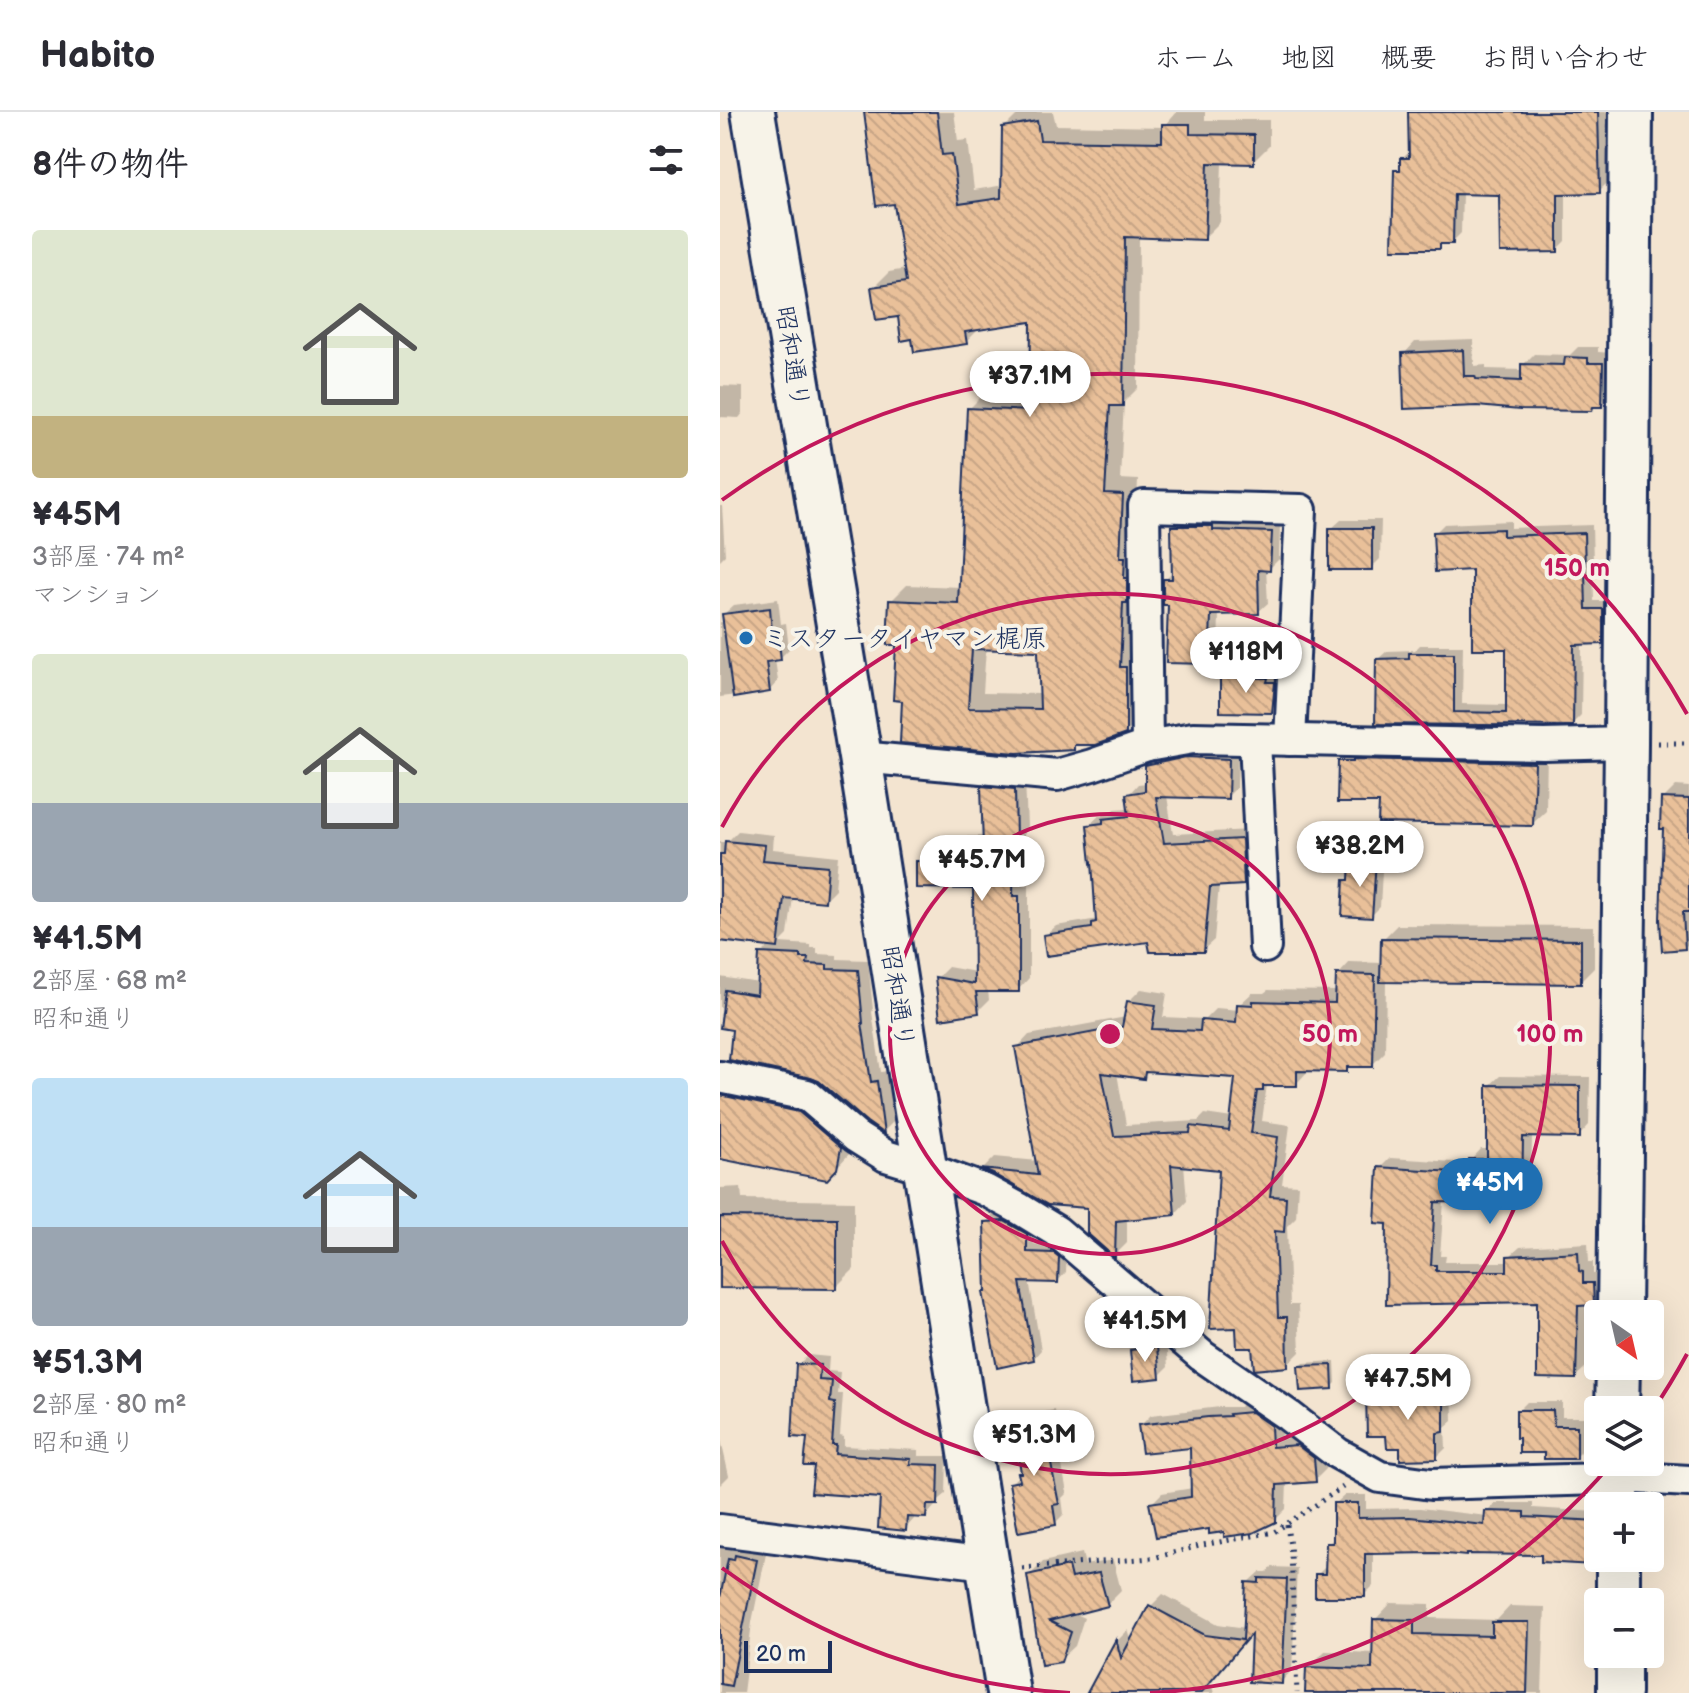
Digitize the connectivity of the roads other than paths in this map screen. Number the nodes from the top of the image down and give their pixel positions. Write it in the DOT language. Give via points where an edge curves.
graph roads {
  1 [pos="753,112"];
  2 [pos="1631,112"];
  3 [pos="1255,740"];
  4 [pos="1290,740"];
  5 [pos="1626,743"];
  6 [pos="1147,746"];
  7 [pos="860,757"];
  8 [pos="1265,947"];
  9 [pos="720,1077"];
  10 [pos="925,1168"];
  11 [pos="1619,1300"];
  12 [pos="1689,1481"];
  13 [pos="1617,1482"];
  14 [pos="720,1530"];
  15 [pos="986,1564"];
  16 [pos="1619,1668"];
  17 [pos="1008,1693"];
  18 [pos="1619,1693"];
  1 -- 7 [label="street, 昭和通り"];
  2 -- 5 [label="street"];
  3 -- 4 [label="street"];
  3 -- 6 [label="street" via="1193,738"];
  3 -- 8 [label="street"];
  4 -- 5 [label="street"];
  4 -- 6 [label="street" via="1301,510 1144,506"];
  5 -- 11 [label="street"];
  6 -- 7 [label="street" via="1057,775"];
  7 -- 10 [label="street, 昭和通り"];
  9 -- 10 [label="street" via="807,1095 886,1156"];
  10 -- 13 [label="street" via="985,1190 1056,1231 1202,1356 1337,1453 1380,1477 1431,1484"];
  10 -- 15 [label="street, 昭和通り"];
  12 -- 13 [label="street"];
  14 -- 15 [label="street"];
  15 -- 17 [label="street, 昭和通り"];
  16 -- 18 [label="street"];
}
